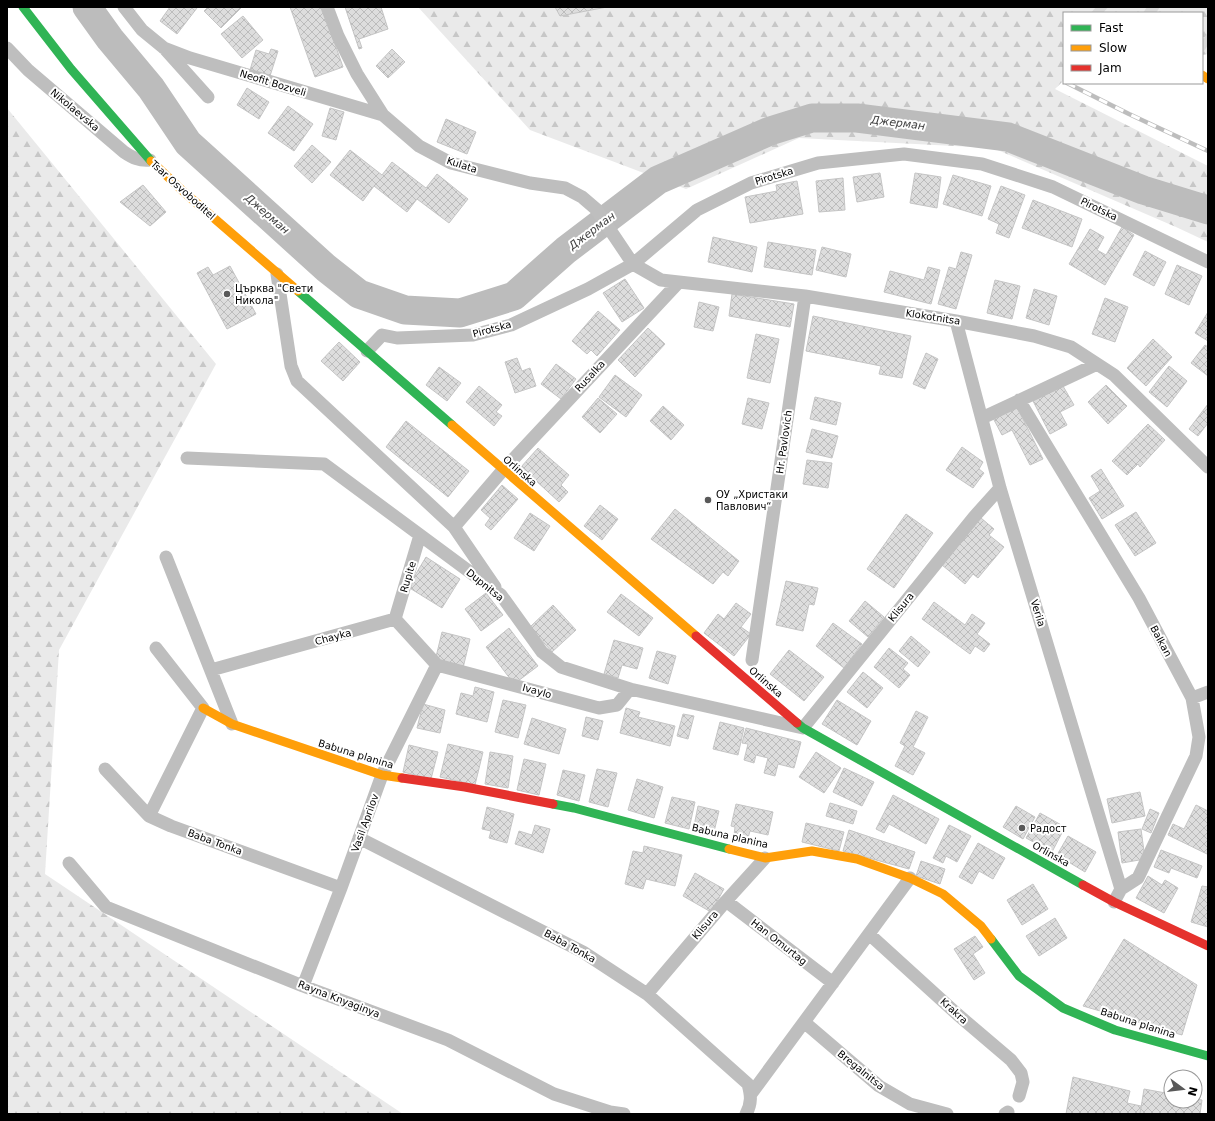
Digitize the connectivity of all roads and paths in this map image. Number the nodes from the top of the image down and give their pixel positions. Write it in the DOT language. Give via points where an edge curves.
graph roads {
  1 [pos="23,7"];
  2 [pos="124,7"];
  3 [pos="327,7"];
  4 [pos="7,48"];
  5 [pos="164,48"];
  6 [pos="208,97"];
  7 [pos="383,115"];
  8 [pos="150,160"];
  9 [pos="623,250"];
  10 [pos="1208,262"];
  11 [pos="632,264"];
  12 [pos="277,274"];
  13 [pos="678,283"];
  14 [pos="805,296"];
  15 [pos="956,321"];
  16 [pos="367,351"];
  17 [pos="1097,364"];
  18 [pos="1019,400"];
  19 [pos="982,418"];
  20 [pos="187,458"];
  21 [pos="1208,467"];
  22 [pos="503,470"];
  23 [pos="1000,488"];
  24 [pos="454,527"];
  25 [pos="420,535"];
  26 [pos="166,557"];
  27 [pos="501,595"];
  28 [pos="395,619"];
  29 [pos="156,648"];
  30 [pos="752,660"];
  31 [pos="437,665"];
  32 [pos="211,670"];
  33 [pos="630,689"];
  34 [pos="1208,692"];
  35 [pos="1192,698"];
  36 [pos="203,708"];
  37 [pos="232,724"];
  38 [pos="803,728"];
  39 [pos="105,769"];
  40 [pos="382,775"];
  41 [pos="149,816"];
  42 [pos="359,838"];
  43 [pos="765,858"];
  44 [pos="69,863"];
  45 [pos="910,878"];
  46 [pos="341,888"];
  47 [pos="1121,889"];
  48 [pos="726,901"];
  49 [pos="1114,902"];
  50 [pos="869,934"];
  51 [pos="1208,946"];
  52 [pos="832,983"];
  53 [pos="303,986"];
  54 [pos="647,994"];
  55 [pos="804,1022"];
  56 [pos="1208,1056"];
  57 [pos="751,1094"];
  58 [pos="1018,1096"];
  59 [pos="624,1114"];
  60 [pos="746,1114"];
  61 [pos="947,1114"];
  1 -- 8 [label="street, Tsar Osvoboditel" via="71,69"];
  2 -- 5 [label="street" via="142,30"];
  3 -- 7 [label="street, Kulata" via="357,74"];
  4 -- 8 [label="street, Nikolaevska" via="28,70 124,152 133,158"];
  5 -- 6 [label="street"];
  5 -- 7 [label="street, Neofit Bozveli"];
  7 -- 9 [label="street, Kulata" via="419,146 451,163 530,183 565,188 582,197 596,209"];
  8 -- 12 [label="street, Tsar Osvoboditel"];
  9 -- 11 [label="street, Klokotnitsa"];
  10 -- 11 [label="street, Pirotska" via="1053,187 982,164 904,154 818,163 751,183 697,210"];
  11 -- 13 [label="street, Klokotnitsa" via="661,280"];
  11 -- 16 [label="street, Pirotska" via="588,289 511,325 473,336 397,338 382,335"];
  12 -- 16 [label="street, Tsar Osvoboditel"];
  12 -- 24 [label="street" via="291,366 297,381"];
  13 -- 14 [label="street, Klokotnitsa"];
  13 -- 22 [label="street, Rusalka"];
  14 -- 15 [label="street, Klokotnitsa"];
  14 -- 30 [label="street, Hr. Pavlovich"];
  15 -- 17 [label="street, Klokotnitsa" via="1034,336 1071,347"];
  15 -- 19 [label="street, Verila"];
  16 -- 22 [label="street, Orlinska"];
  17 -- 18 [label="street"];
  17 -- 21 [label="street, Klokotnitsa" via="1114,375"];
  18 -- 19 [label="street"];
  18 -- 35 [label="street, Balkan" via="1139,598"];
  19 -- 23 [label="street, Verila"];
  20 -- 25 [label="street, Dupnitsa" via="324,464"];
  22 -- 24 [label="street, Rusalka"];
  22 -- 38 [label="street, Orlinska"];
  23 -- 38 [label="street, Klisura"];
  23 -- 47 [label="street, Verila"];
  24 -- 27 [label="street"];
  25 -- 27 [label="street, Dupnitsa"];
  25 -- 28 [label="street, Rupite"];
  26 -- 32 [label="street"];
  27 -- 33 [label="street, Dupnitsa" via="542,652 561,667"];
  28 -- 31 [label="street"];
  28 -- 32 [label="street, Chayka"];
  29 -- 36 [label="street"];
  31 -- 33 [label="street, Ivaylo" via="599,708 617,705"];
  31 -- 40 [label="street, Vasil Aprilov"];
  32 -- 37 [label="street"];
  33 -- 38 [label="street, Dupnitsa"];
  34 -- 35 [label="street"];
  35 -- 47 [label="street, Balkan" via="1199,738 1196,756 1138,878"];
  36 -- 37 [label="street, Babuna planina"];
  36 -- 41 [label="street"];
  37 -- 40 [label="street, Babuna planina"];
  38 -- 49 [label="street, Orlinska"];
  39 -- 41 [label="street, Baba Tonka"];
  40 -- 42 [label="street, Vasil Aprilov"];
  40 -- 43 [label="street, Babuna planina" via="465,787 574,808"];
  41 -- 46 [label="street, Baba Tonka"];
  42 -- 46 [label="street, Vasil Aprilov"];
  42 -- 54 [label="street, Baba Tonka" via="583,952"];
  43 -- 45 [label="street, Babuna planina" via="812,851 856,859"];
  43 -- 48 [label="street, Klisura"];
  44 -- 53 [label="street, Rayna Knyaginya" via="106,907"];
  45 -- 50 [label="street"];
  45 -- 56 [label="street, Babuna planina" via="943,894 981,926 1019,976 1063,1008 1115,1030"];
  46 -- 53 [label="street, Vasil Aprilov"];
  47 -- 49 [label="street"];
  48 -- 52 [label="street, Han Omurtag"];
  48 -- 54 [label="street, Klisura"];
  49 -- 51 [label="street, Orlinska"];
  50 -- 52 [label="street"];
  50 -- 58 [label="street, Krakra" via="1011,1060 1021,1073 1023,1082"];
  52 -- 55 [label="street"];
  53 -- 59 [label="street, Rayna Knyaginya" via="448,1040 554,1094"];
  54 -- 57 [label="street, Baba Tonka" via="748,1084"];
  55 -- 57 [label="street"];
  55 -- 61 [label="street, Bregalnitsa" via="879,1086 910,1104"];
  57 -- 60 [label="street"];
}
